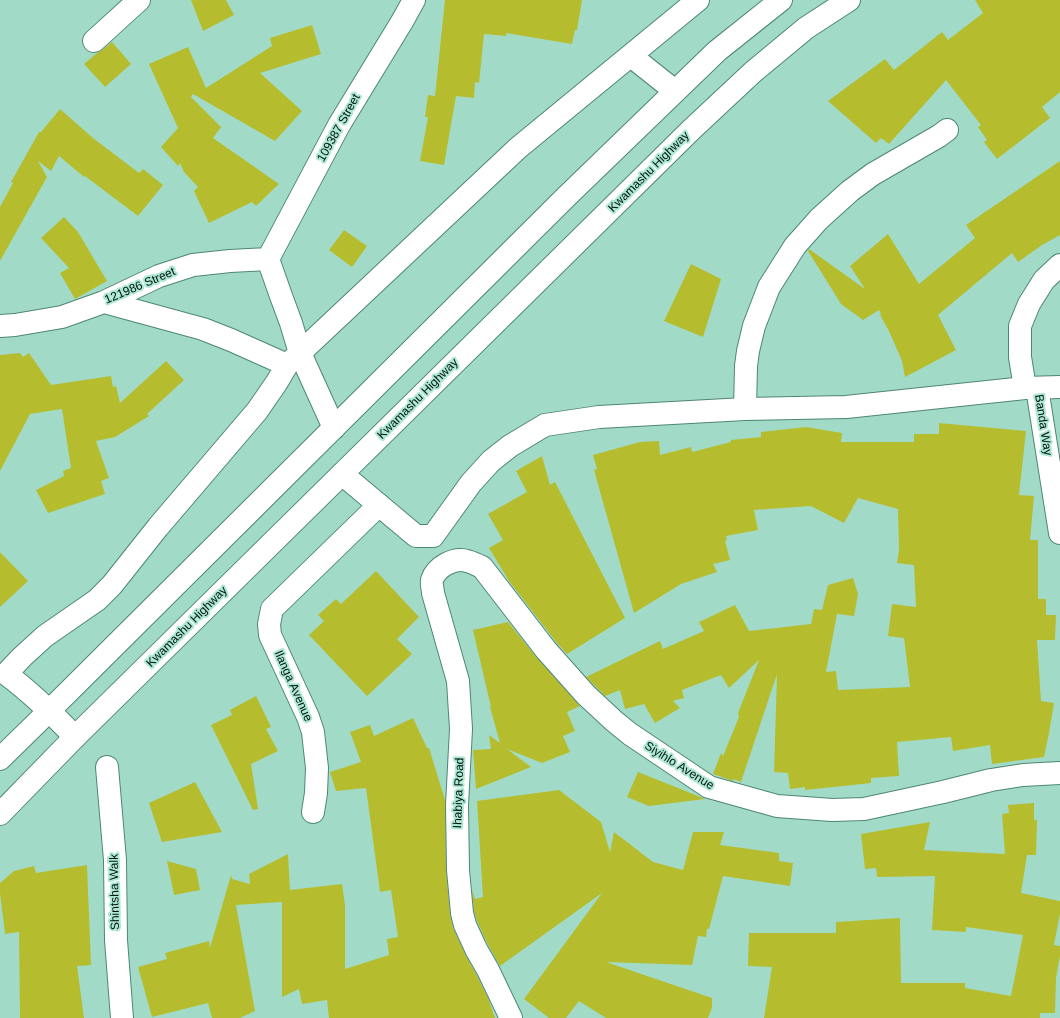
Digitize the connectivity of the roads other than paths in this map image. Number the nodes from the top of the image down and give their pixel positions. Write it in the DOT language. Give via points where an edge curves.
graph roads {
  1 [pos="139,0"];
  2 [pos="414,0"];
  3 [pos="698,0"];
  4 [pos="780,0"];
  5 [pos="849,0"];
  6 [pos="94,41"];
  7 [pos="631,56"];
  8 [pos="675,92"];
  9 [pos="947,130"];
  10 [pos="268,259"];
  11 [pos="1060,265"];
  12 [pos="104,302"];
  13 [pos="0,326"];
  14 [pos="293,359"];
  15 [pos="1060,387"];
  16 [pos="1031,388"];
  17 [pos="745,409"];
  18 [pos="334,428"];
  19 [pos="342,474"];
  20 [pos="379,505"];
  21 [pos="1060,533"];
  22 [pos="444,565"];
  23 [pos="3,677"];
  24 [pos="50,710"];
  25 [pos="75,737"];
  26 [pos="0,759"];
  27 [pos="107,767"];
  28 [pos="1060,773"];
  29 [pos="313,812"];
  30 [pos="0,814"];
  31 [pos="122,1018"];
  32 [pos="511,1018"];
  1 -- 6 [label="street"];
  2 -- 10 [label="street, 109387 Street" via="339,125"];
  3 -- 7 [label="street"];
  4 -- 8 [label="street" via="717,51"];
  5 -- 19 [label="street, Kwamashu Highway" via="806,28 691,130"];
  7 -- 8 [label="street"];
  7 -- 14 [label="street" via="518,148"];
  8 -- 18 [label="street"];
  9 -- 17 [label="street" via="873,174 819,219 795,246 769,287 754,326 746,366"];
  10 -- 12 [label="street, 121986 Street" via="193,265 159,276"];
  10 -- 14 [label="street" via="291,323"];
  11 -- 16 [label="street, Banda Way" via="1044,280 1029,304 1020,326 1020,357"];
  12 -- 13 [label="street, 121986 Street" via="62,317"];
  12 -- 14 [label="street" via="203,329"];
  14 -- 18 [label="street"];
  14 -- 23 [label="street" via="257,411 158,527 112,586 97,600 45,636"];
  15 -- 16 [label="street"];
  16 -- 17 [label="street" via="846,407"];
  16 -- 21 [label="street, Banda Way"];
  17 -- 20 [label="street" via="599,417 545,425 491,461 471,483 433,536 416,536"];
  18 -- 24 [label="street"];
  19 -- 20 [label="street"];
  19 -- 25 [label="street, Kwamashu Highway"];
  20 -- 29 [label="street, Ilanga Avenue" via="272,609 270,636 313,732 317,768"];
  22 -- 28 [label="street, Siyihlo Avenue" via="456,560 467,560 482,567 546,650 586,695 630,734 709,787 777,806 832,810 864,809 991,780"];
  22 -- 32 [label="street, Ihabiya Road" via="432,581 458,681 461,729 457,805 458,870 462,913 476,949"];
  23 -- 24 [label="street" via="21,685"];
  24 -- 25 [label="street"];
  24 -- 26 [label="street"];
  25 -- 30 [label="street, Kwamashu Highway"];
  27 -- 31 [label="street, Shintsha Walk" via="115,860 116,940"];
}
